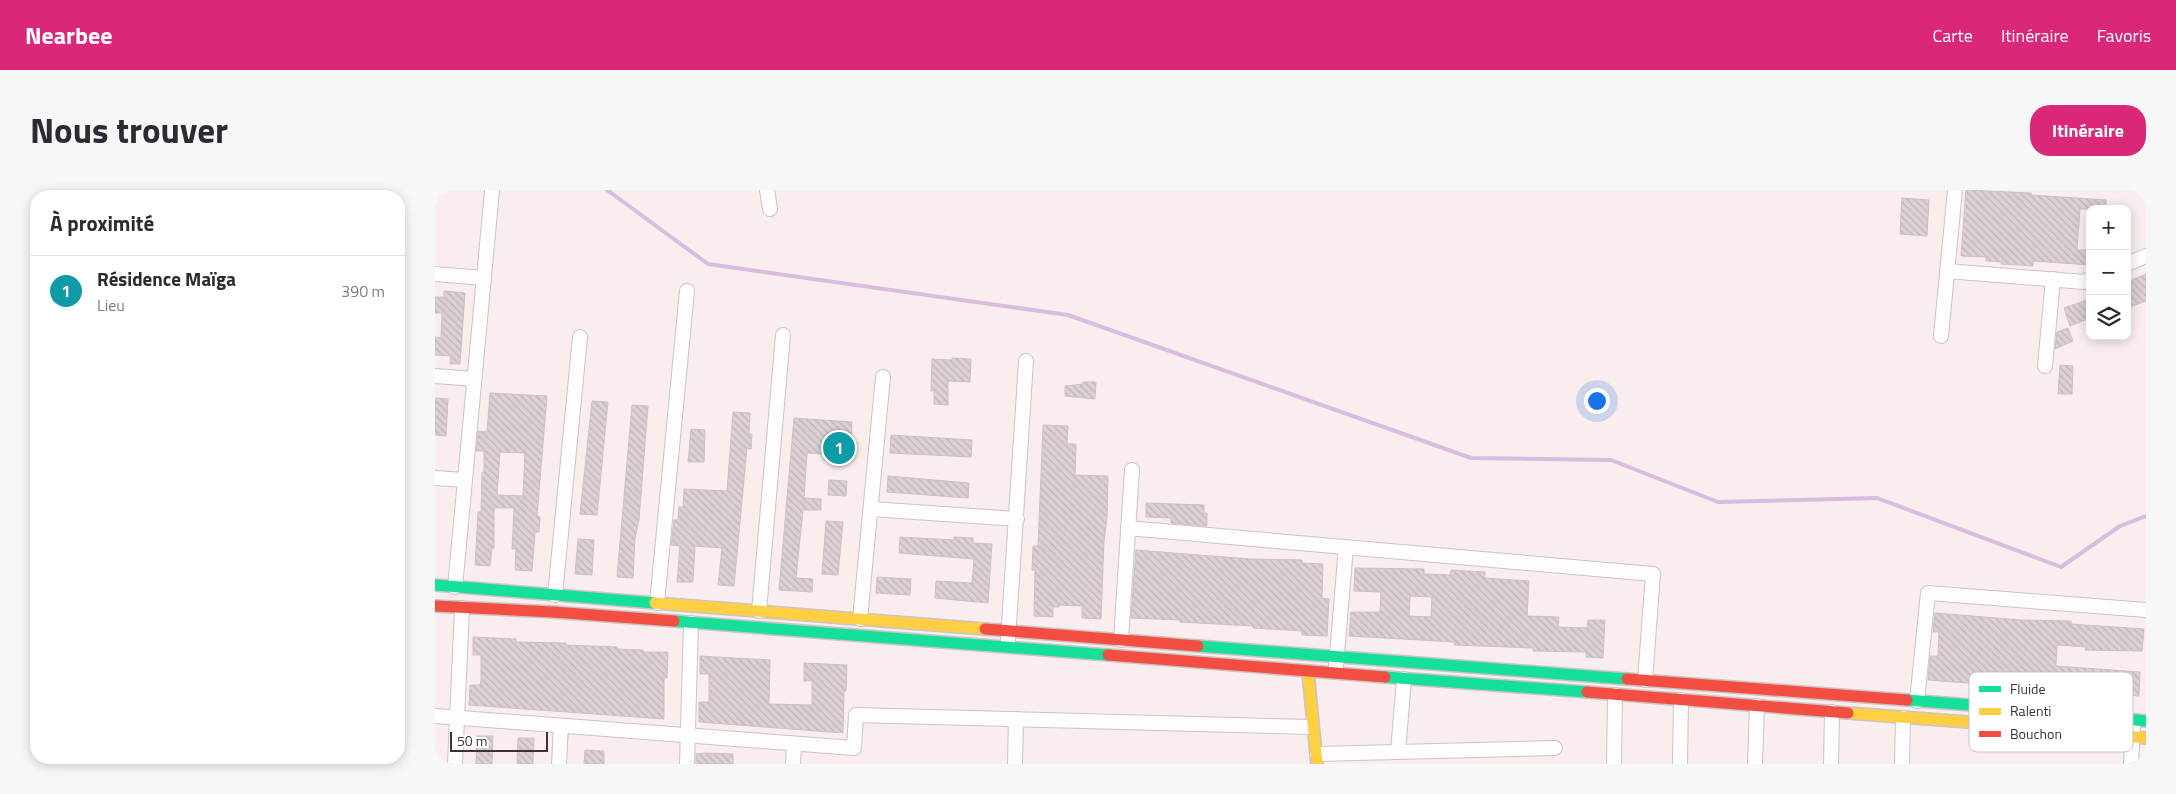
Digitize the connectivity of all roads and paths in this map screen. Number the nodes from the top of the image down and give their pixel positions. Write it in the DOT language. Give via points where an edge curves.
graph roads {
  1 [pos="492,190"];
  2 [pos="767,190"];
  3 [pos="1955,190"];
  4 [pos="770,209"];
  5 [pos="2146,256"];
  6 [pos="2131,262"];
  7 [pos="1947,271"];
  8 [pos="435,274"];
  9 [pos="484,278"];
  10 [pos="2053,279"];
  11 [pos="2086,281"];
  12 [pos="687,291"];
  13 [pos="783,335"];
  14 [pos="1941,336"];
  15 [pos="580,337"];
  16 [pos="1026,361"];
  17 [pos="2045,366"];
  18 [pos="435,376"];
  19 [pos="883,377"];
  20 [pos="474,379"];
  21 [pos="1132,470"];
  22 [pos="435,478"];
  23 [pos="465,480"];
  24 [pos="871,509"];
  25 [pos="1017,518"];
  26 [pos="1128,528"];
  27 [pos="1346,547"];
  28 [pos="435,585"];
  29 [pos="455,586"];
  30 [pos="555,595"];
  31 [pos="657,602"];
  32 [pos="435,606"];
  33 [pos="462,608"];
  34 [pos="759,610"];
  35 [pos="2146,610"];
  36 [pos="860,619"];
  37 [pos="691,623"];
  38 [pos="1009,630"];
  39 [pos="1121,640"];
  40 [pos="1007,648"];
  41 [pos="1337,656"];
  42 [pos="1308,672"];
  43 [pos="1335,673"];
  44 [pos="1404,679"];
  45 [pos="1645,680"];
  46 [pos="1615,695"];
  47 [pos="1681,700"];
  48 [pos="1917,701"];
  49 [pos="1969,705"];
  50 [pos="1757,706"];
  51 [pos="1833,712"];
  52 [pos="435,716"];
  53 [pos="457,718"];
  54 [pos="1903,718"];
  55 [pos="1016,719"];
  56 [pos="2140,720"];
  57 [pos="1969,723"];
  58 [pos="561,726"];
  59 [pos="1312,727"];
  60 [pos="688,736"];
  61 [pos="2139,738"];
  62 [pos="794,744"];
  63 [pos="1555,748"];
  64 [pos="1398,752"];
  65 [pos="1317,759"];
  66 [pos="455,764"];
  67 [pos="559,764"];
  68 [pos="687,764"];
  69 [pos="793,764"];
  70 [pos="1015,764"];
  71 [pos="1615,764"];
  72 [pos="1680,764"];
  73 [pos="1755,764"];
  74 [pos="1831,764"];
  75 [pos="1901,764"];
  76 [pos="2131,764"];
  1 -- 9 [label="street"];
  2 -- 4 [label="street"];
  3 -- 7 [label="street"];
  5 -- 6 [label="street"];
  7 -- 10 [label="street"];
  7 -- 14 [label="street"];
  8 -- 9 [label="street"];
  9 -- 20 [label="street"];
  10 -- 11 [label="street"];
  10 -- 17 [label="street"];
  12 -- 31 [label="street"];
  13 -- 34 [label="street"];
  15 -- 30 [label="street"];
  16 -- 25 [label="street"];
  18 -- 20 [label="street"];
  19 -- 24 [label="street"];
  20 -- 23 [label="street"];
  21 -- 26 [label="street"];
  22 -- 23 [label="street"];
  23 -- 29 [label="street"];
  24 -- 25 [label="street"];
  24 -- 36 [label="street"];
  25 -- 38 [label="street"];
  26 -- 27 [label="street"];
  26 -- 39 [label="street"];
  27 -- 41 [label="street"];
  27 -- 45 [label="street" via="1653,574"];
  28 -- 29 [label="street"];
  29 -- 30 [label="street"];
  30 -- 31 [label="street"];
  31 -- 34 [label="street"];
  32 -- 33 [label="street"];
  33 -- 37 [label="street"];
  33 -- 53 [label="street"];
  34 -- 36 [label="street"];
  35 -- 48 [label="street" via="1928,593"];
  36 -- 38 [label="street"];
  37 -- 40 [label="street"];
  37 -- 60 [label="street"];
  38 -- 39 [label="street"];
  38 -- 40 [label="street"];
  39 -- 41 [label="street"];
  40 -- 42 [label="street"];
  41 -- 43 [label="street"];
  41 -- 45 [label="street"];
  42 -- 43 [label="street"];
  42 -- 59 [label="street"];
  43 -- 44 [label="street"];
  44 -- 46 [label="street"];
  44 -- 64 [label="street"];
  45 -- 48 [label="street"];
  46 -- 47 [label="street"];
  46 -- 71 [label="street"];
  47 -- 50 [label="street"];
  47 -- 72 [label="street"];
  48 -- 49 [label="street"];
  50 -- 51 [label="street"];
  50 -- 73 [label="street"];
  51 -- 54 [label="street"];
  51 -- 74 [label="street"];
  52 -- 53 [label="street"];
  53 -- 58 [label="street"];
  53 -- 66 [label="street"];
  54 -- 57 [label="street"];
  54 -- 75 [label="street"];
  55 -- 59 [label="street"];
  55 -- 62 [label="street" via="856,715 854,748"];
  55 -- 70 [label="street"];
  56 -- 61 [label="street"];
  58 -- 60 [label="street"];
  58 -- 67 [label="street"];
  59 -- 65 [label="street"];
  60 -- 62 [label="street"];
  60 -- 68 [label="street"];
  61 -- 76 [label="street"];
  62 -- 69 [label="street"];
  63 -- 64 [label="street"];
  64 -- 65 [label="street"];
}
